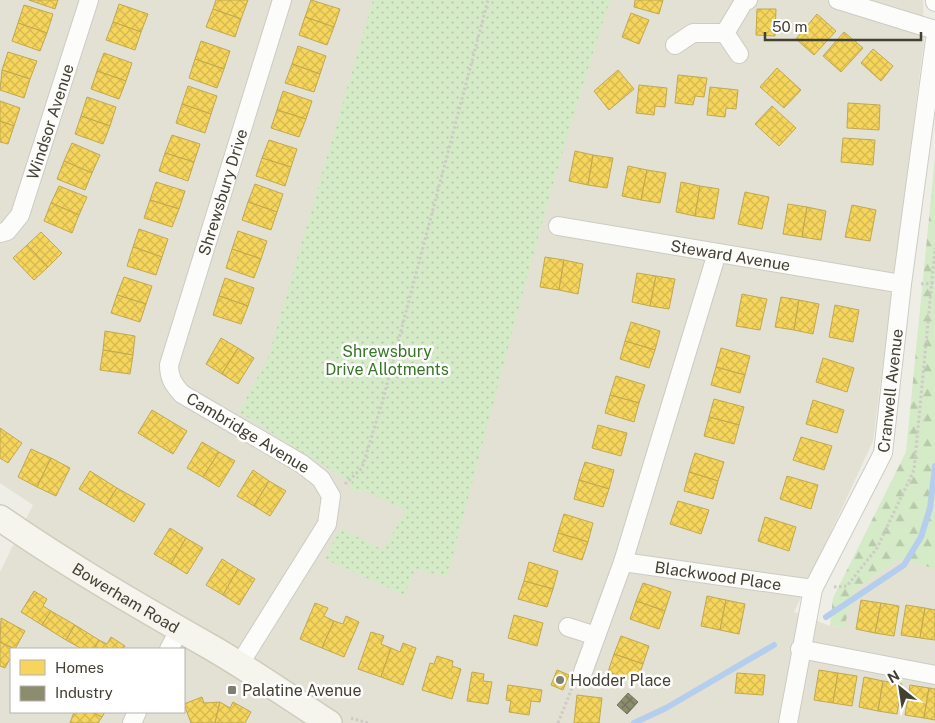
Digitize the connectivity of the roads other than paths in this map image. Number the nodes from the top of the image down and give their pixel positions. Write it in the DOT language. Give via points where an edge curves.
graph roads {
  1 [pos="89,0"];
  2 [pos="282,0"];
  3 [pos="748,0"];
  4 [pos="838,0"];
  5 [pos="935,30"];
  6 [pos="725,33"];
  7 [pos="935,40"];
  8 [pos="675,45"];
  9 [pos="739,54"];
  10 [pos="558,226"];
  11 [pos="0,233"];
  12 [pos="717,253"];
  13 [pos="911,284"];
  14 [pos="173,384"];
  15 [pos="1,523"];
  16 [pos="623,562"];
  17 [pos="813,589"];
  18 [pos="568,626"];
  19 [pos="596,636"];
  20 [pos="174,640"];
  21 [pos="800,649"];
  22 [pos="239,665"];
  23 [pos="583,672"];
  24 [pos="935,675"];
  25 [pos="329,723"];
  26 [pos="788,723"];
  1 -- 11 [label="street, Windsor Avenue" via="20,214 7,231"];
  2 -- 14 [label="street, Shrewsbury Drive" via="169,365"];
  3 -- 6 [label="street" via="742,3"];
  4 -- 5 [label="street"];
  6 -- 8 [label="street" via="693,33"];
  6 -- 9 [label="street"];
  7 -- 13 [label="street, Cranwell Avenue"];
  10 -- 12 [label="street, Steward Avenue"];
  12 -- 13 [label="street, Steward Avenue"];
  12 -- 16 [label="street"];
  13 -- 17 [label="street, Cranwell Avenue" via="883,453"];
  14 -- 22 [label="street, Cambridge Avenue" via="182,394 302,464 321,479 331,496 327,524"];
  15 -- 20 [label="street, Bowerham Road"];
  16 -- 17 [label="street, Blackwood Place"];
  16 -- 19 [label="street"];
  17 -- 21 [label="street, Cranwell Avenue"];
  18 -- 19 [label="street"];
  19 -- 23 [label="street"];
  20 -- 22 [label="street, Bowerham Road"];
  21 -- 24 [label="street"];
  21 -- 26 [label="street, Cranwell Avenue"];
  22 -- 25 [label="street, Bowerham Road"];
}
